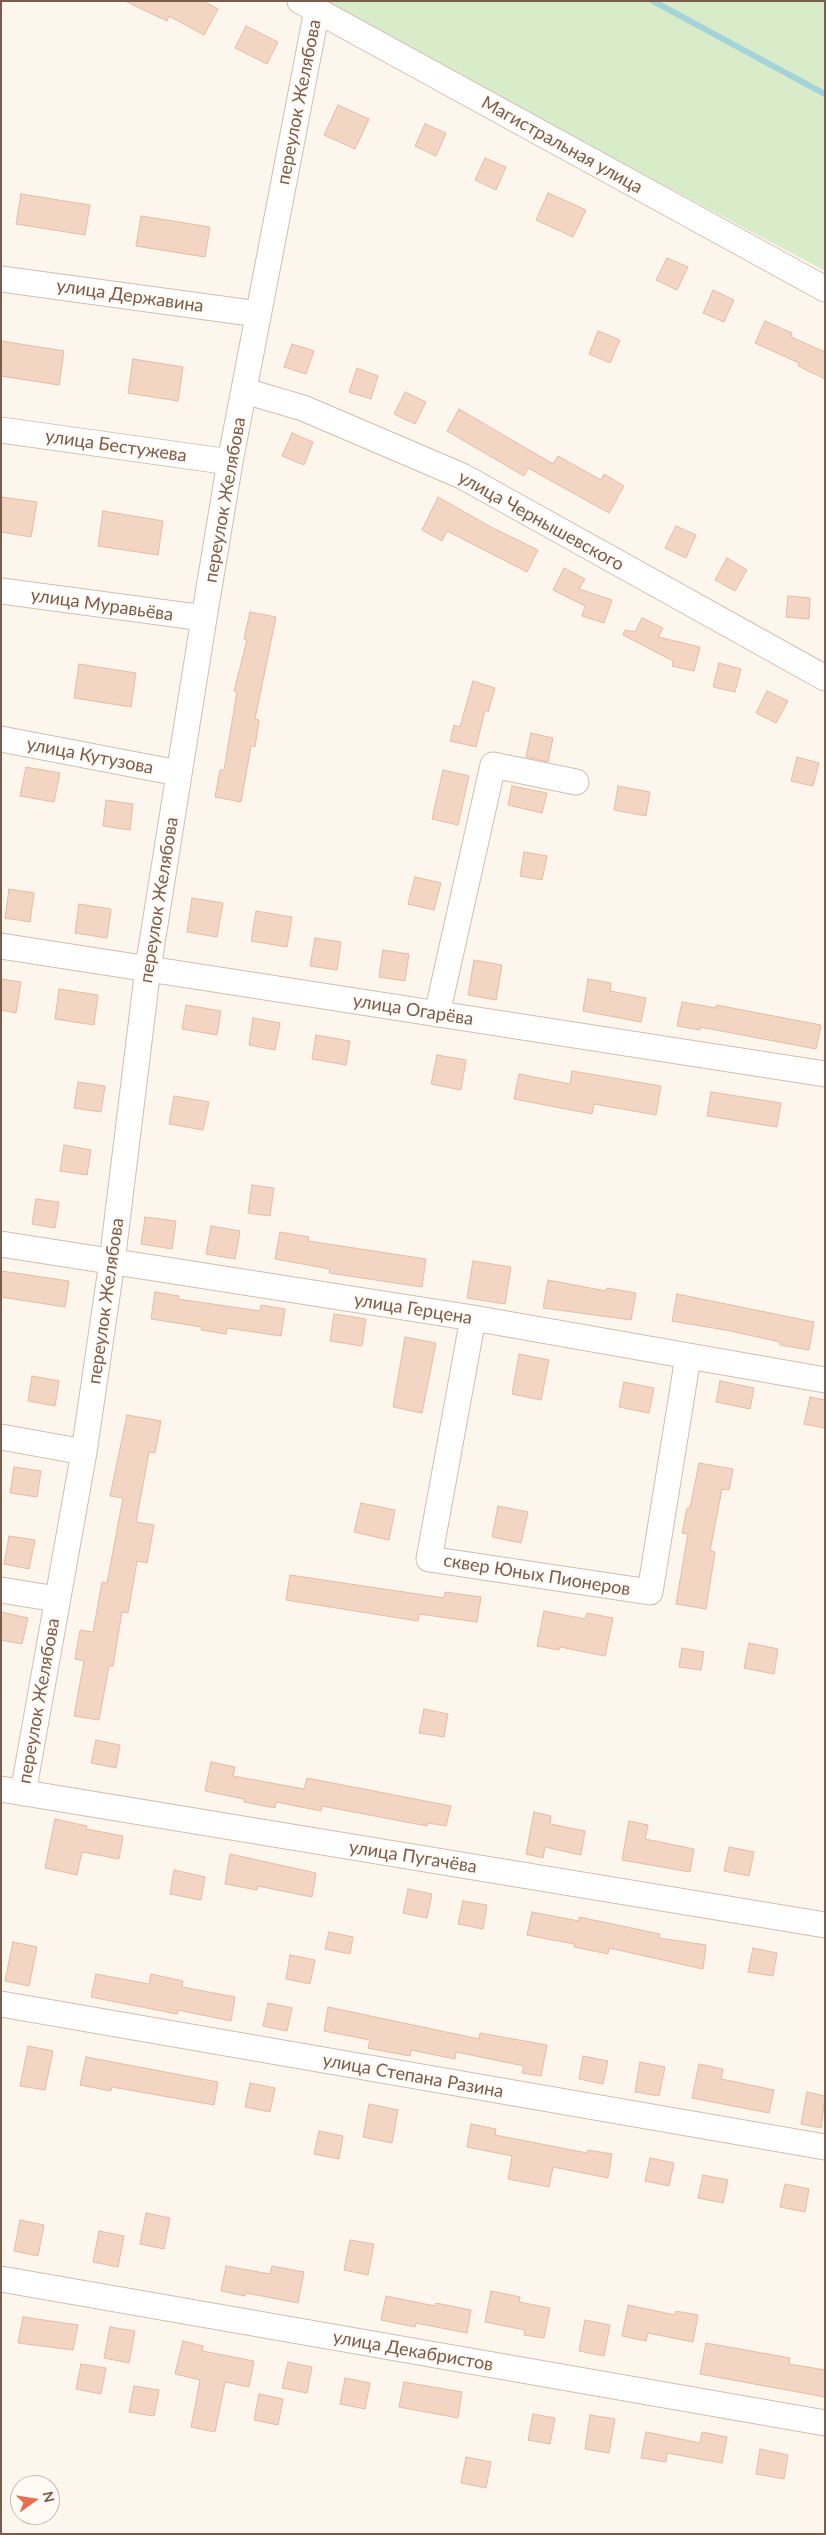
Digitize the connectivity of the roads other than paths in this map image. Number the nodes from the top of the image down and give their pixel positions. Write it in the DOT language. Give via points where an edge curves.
graph roads {
  1 [pos="308,5"];
  2 [pos="1,279"];
  3 [pos="825,289"];
  4 [pos="258,314"];
  5 [pos="245,392"];
  6 [pos="1,430"];
  7 [pos="230,462"];
  8 [pos="1,591"];
  9 [pos="204,618"];
  10 [pos="825,678"];
  11 [pos="1,738"];
  12 [pos="178,772"];
  13 [pos="576,782"];
  14 [pos="1,946"];
  15 [pos="148,968"];
  16 [pos="437,1014"];
  17 [pos="825,1074"];
  18 [pos="1,1244"];
  19 [pos="112,1262"];
  20 [pos="473,1318"];
  21 [pos="688,1357"];
  22 [pos="825,1380"];
  23 [pos="1,1437"];
  24 [pos="84,1452"];
  25 [pos="1,1590"];
  26 [pos="57,1599"];
  27 [pos="12,1791"];
  28 [pos="825,1925"];
  29 [pos="1,2004"];
  30 [pos="825,2147"];
  31 [pos="1,2279"];
  32 [pos="825,2423"];
  1 -- 3 [label="street, Магистральная улица"];
  1 -- 4 [label="street, переулок Желябова"];
  2 -- 4 [label="street, улица Державина"];
  4 -- 5 [label="street, переулок Желябова"];
  5 -- 7 [label="street, переулок Желябова"];
  5 -- 10 [label="street, улица Чернышевского" via="303,408 462,476"];
  6 -- 7 [label="street, улица Бестужева"];
  7 -- 9 [label="street, переулок Желябова"];
  8 -- 9 [label="street, улица Муравьёва"];
  9 -- 12 [label="street, переулок Желябова"];
  11 -- 12 [label="street, улица Кутузова"];
  12 -- 15 [label="street, переулок Желябова"];
  13 -- 16 [label="street" via="493,765"];
  14 -- 15 [label="street, улица Огарёва"];
  15 -- 16 [label="street, улица Огарёва"];
  15 -- 19 [label="street, переулок Желябова"];
  16 -- 17 [label="street, улица Огарёва"];
  18 -- 19 [label="street, улица Герцена"];
  19 -- 20 [label="street, улица Герцена"];
  19 -- 24 [label="street, переулок Желябова"];
  20 -- 21 [label="street, улица Герцена"];
  20 -- 21 [label="street, сквер Юных Пионеров" via="429,1559 650,1592"];
  21 -- 22 [label="street, улица Герцена"];
  23 -- 24 [label="street"];
  24 -- 26 [label="street, переулок Желябова"];
  25 -- 26 [label="street"];
  26 -- 27 [label="street, переулок Желябова"];
  27 -- 28 [label="street, улица Пугачёва"];
  29 -- 30 [label="street, улица Степана Разина"];
  31 -- 32 [label="street, улица Декабристов"];
}
